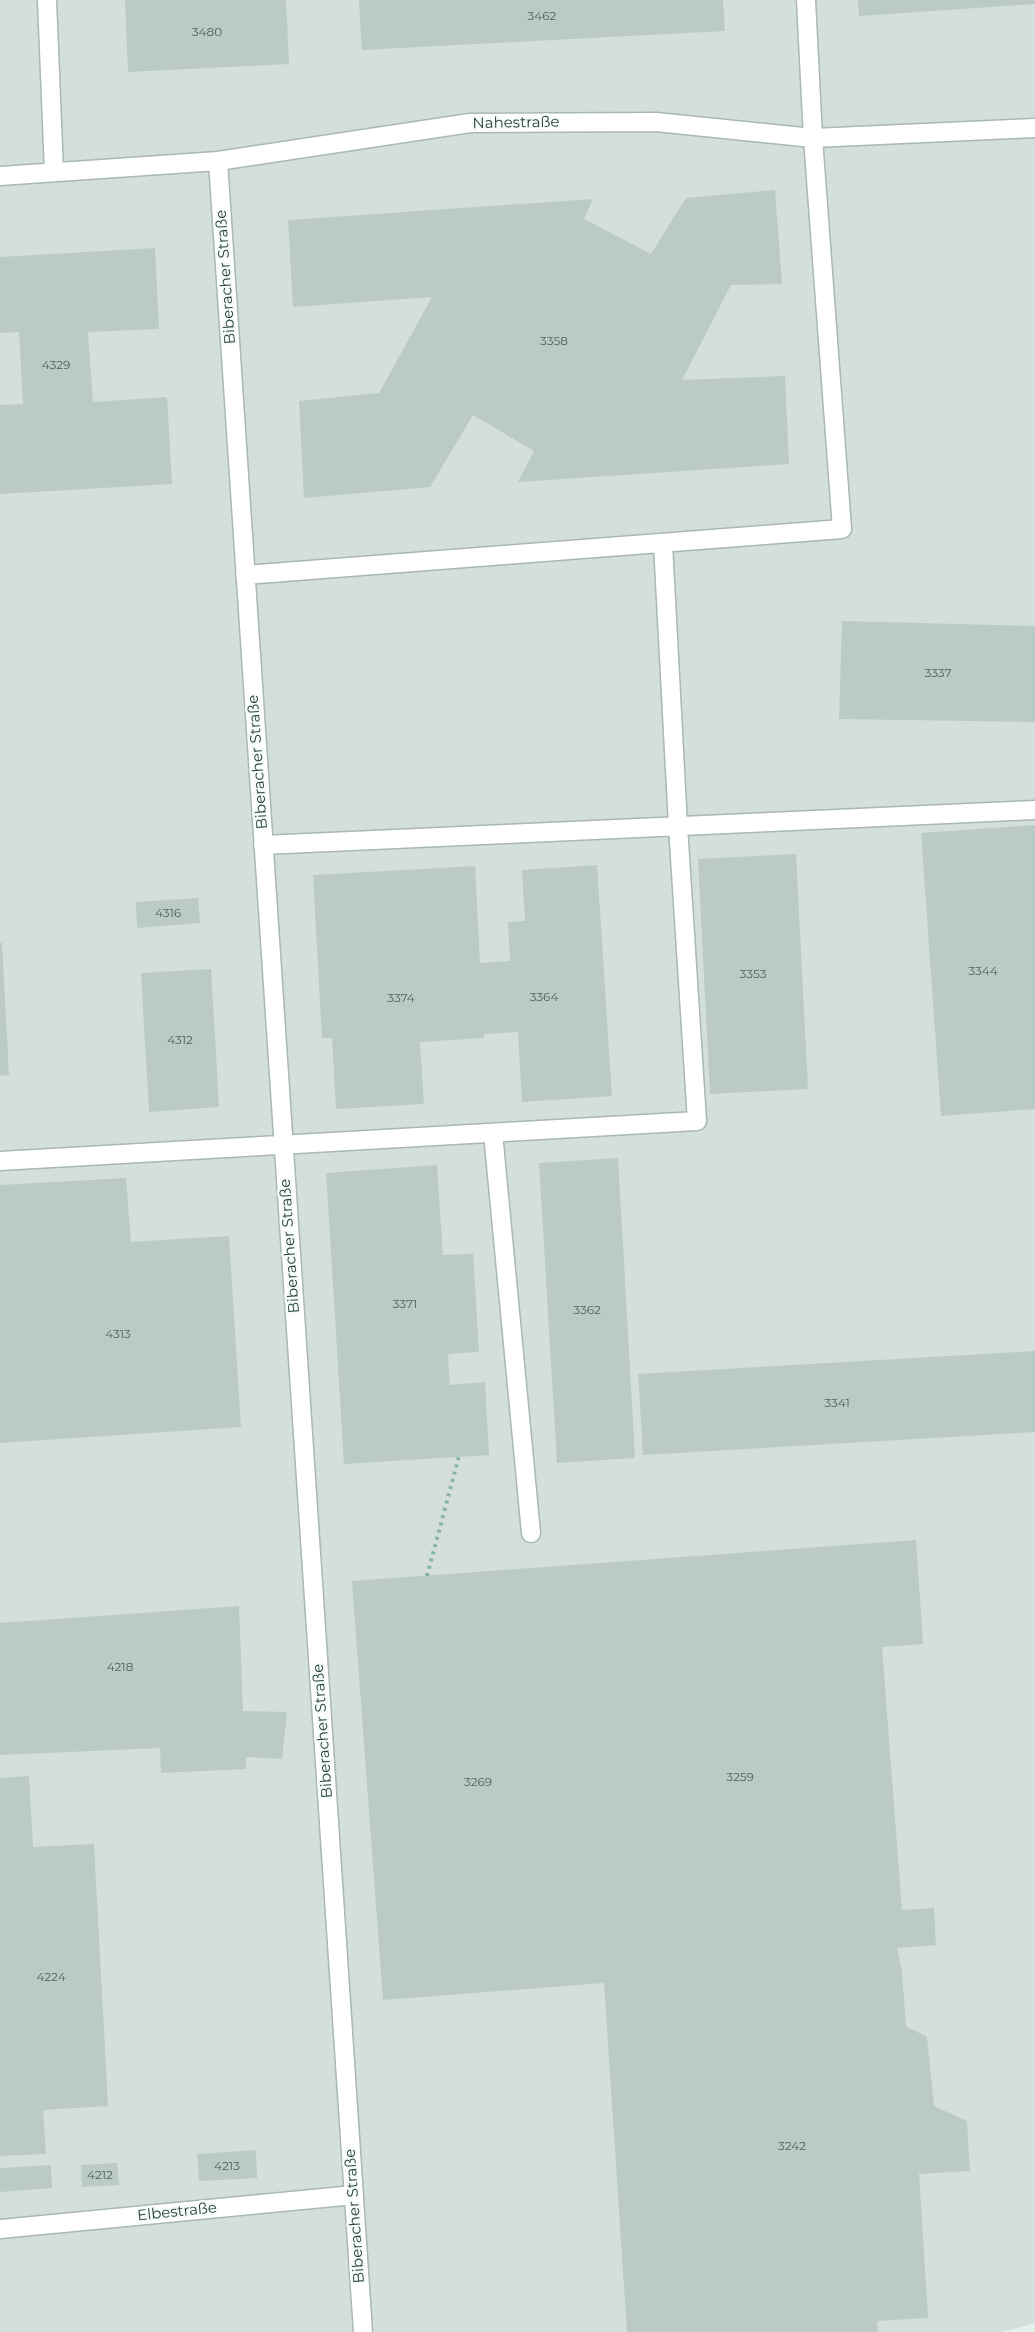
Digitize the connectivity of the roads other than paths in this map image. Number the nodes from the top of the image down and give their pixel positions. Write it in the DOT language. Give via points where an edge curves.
graph roads {
  1 [pos="47,0"];
  2 [pos="806,0"];
  3 [pos="1035,128"];
  4 [pos="813,138"];
  5 [pos="219,161"];
  6 [pos="54,172"];
  7 [pos="0,176"];
  8 [pos="663,544"];
  9 [pos="245,574"];
  10 [pos="1035,810"];
  11 [pos="678,826"];
  12 [pos="263,845"];
  13 [pos="493,1133"];
  14 [pos="284,1146"];
  15 [pos="0,1161"];
  16 [pos="531,1533"];
  17 [pos="354,2195"];
  18 [pos="0,2229"];
  19 [pos="363,2332"];
  1 -- 6 [label="lane"];
  2 -- 4 [label="lane"];
  3 -- 4 [label="lane, Nahestraße"];
  4 -- 5 [label="lane, Nahestraße" via="656,122 470,123"];
  4 -- 8 [label="lane" via="842,529"];
  5 -- 6 [label="lane, Nahestraße"];
  5 -- 9 [label="lane, Biberacher Straße"];
  6 -- 7 [label="lane, Nahestraße"];
  8 -- 9 [label="lane"];
  8 -- 11 [label="lane"];
  9 -- 12 [label="lane, Biberacher Straße"];
  10 -- 11 [label="lane"];
  11 -- 12 [label="lane"];
  11 -- 13 [label="lane" via="697,1121"];
  12 -- 14 [label="lane, Biberacher Straße"];
  13 -- 14 [label="lane"];
  13 -- 16 [label="lane"];
  14 -- 15 [label="lane"];
  14 -- 17 [label="lane, Biberacher Straße"];
  17 -- 18 [label="lane, Elbestraße"];
  17 -- 19 [label="lane, Biberacher Straße"];
}
